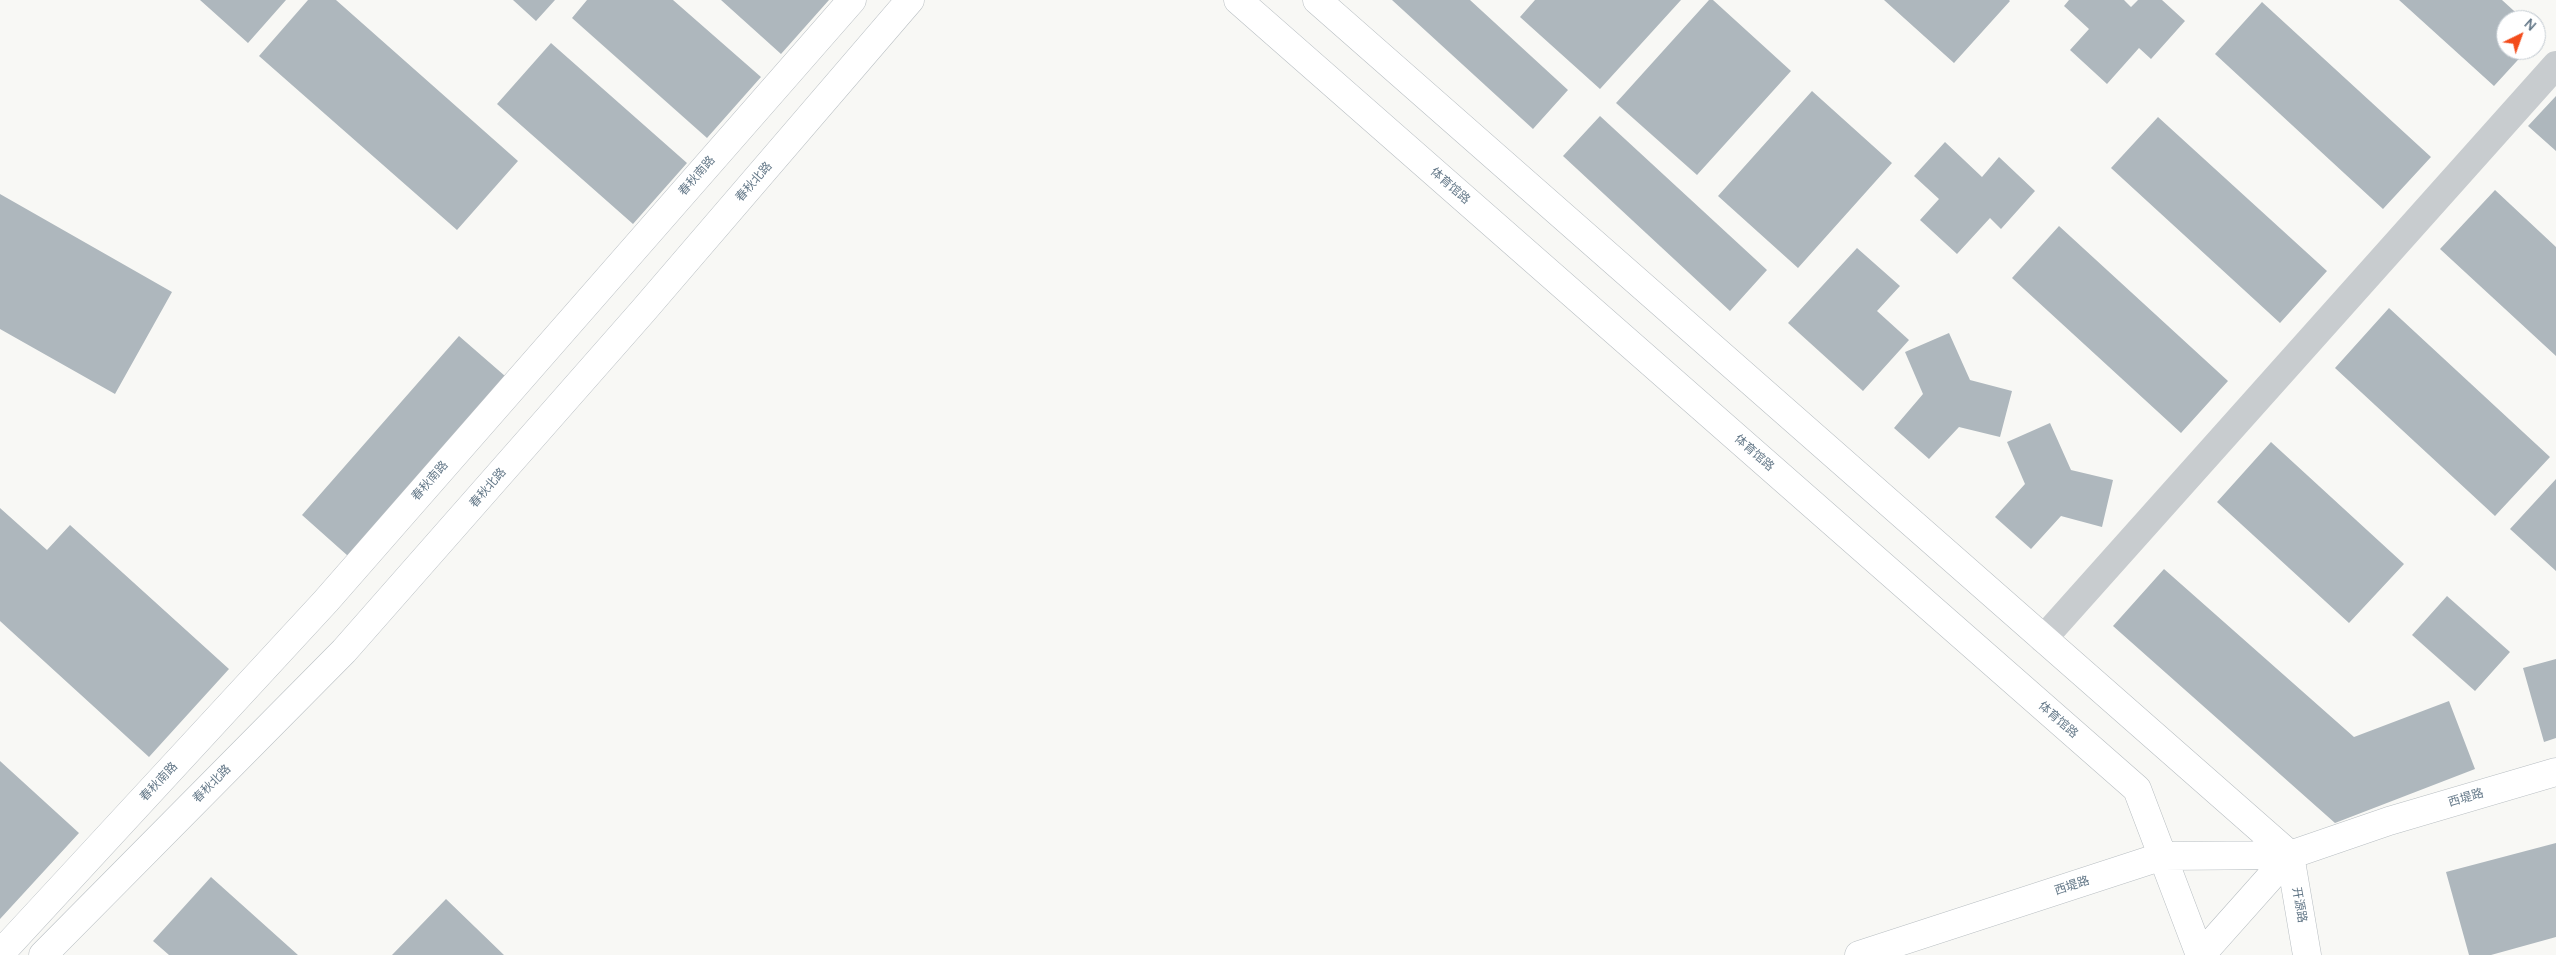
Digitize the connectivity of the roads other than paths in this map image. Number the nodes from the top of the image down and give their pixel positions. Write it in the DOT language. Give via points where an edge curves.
graph roads {
  1 [pos="852,0"];
  2 [pos="910,0"];
  3 [pos="1238,0"];
  4 [pos="1317,0"];
  5 [pos="2556,65"];
  6 [pos="2043,639"];
  7 [pos="2556,772"];
  8 [pos="2290,855"];
  9 [pos="2163,856"];
  10 [pos="0,954"];
  11 [pos="43,955"];
  12 [pos="1859,955"];
  13 [pos="2201,955"];
  14 [pos="2307,955"];
  1 -- 10 [label="street, 春秋南路" via="326,601"];
  2 -- 11 [label="street, 春秋北路" via="644,311 344,651"];
  3 -- 9 [label="street, 体育馆路" via="2137,789"];
  4 -- 6 [label="street"];
  5 -- 6 [label="street"];
  6 -- 8 [label="street"];
  7 -- 8 [label="street, 西堤路" via="2389,821"];
  8 -- 9 [label="street, 西堤路"];
  8 -- 13 [label="street, 西堤路"];
  8 -- 14 [label="street, 开源路"];
  9 -- 12 [label="street, 西堤路"];
  9 -- 13 [label="street, 体育馆路"];
}
